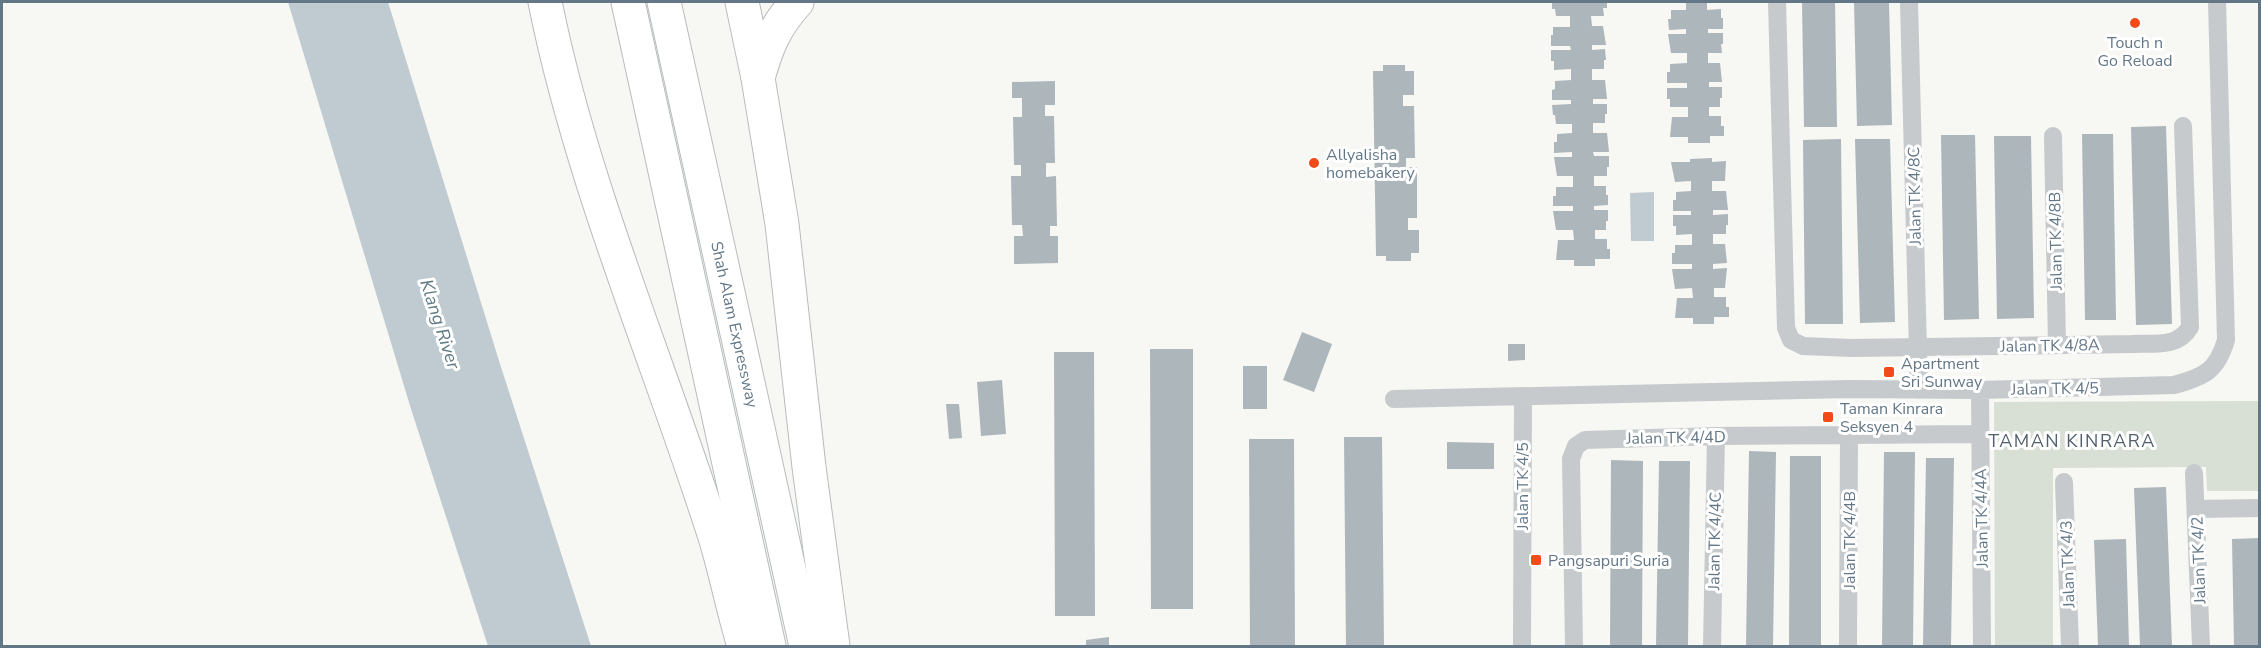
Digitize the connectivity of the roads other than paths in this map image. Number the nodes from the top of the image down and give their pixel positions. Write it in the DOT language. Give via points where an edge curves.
graph roads {
  1 [pos="519,2"];
  2 [pos="545,2"];
  3 [pos="628,2"];
  4 [pos="664,2"];
  5 [pos="742,2"];
  6 [pos="797,2"];
  7 [pos="1777,2"];
  8 [pos="1909,2"];
  9 [pos="2217,2"];
  10 [pos="554,47"];
  11 [pos="758,78"];
  12 [pos="2183,126"];
  13 [pos="2053,136"];
  14 [pos="2057,345"];
  15 [pos="1918,348"];
  16 [pos="1919,390"];
  17 [pos="1980,390"];
  18 [pos="1523,397"];
  19 [pos="1394,399"];
  20 [pos="1849,434"];
  21 [pos="1980,434"];
  22 [pos="1716,436"];
  23 [pos="2194,473"];
  24 [pos="2064,483"];
  25 [pos="2196,508"];
  26 [pos="2259,508"];
  27 [pos="744,646"];
  28 [pos="769,646"];
  29 [pos="806,646"];
  30 [pos="833,646"];
  31 [pos="1522,646"];
  32 [pos="1574,646"];
  33 [pos="1712,646"];
  34 [pos="1848,646"];
  35 [pos="1982,646"];
  36 [pos="2070,646"];
  37 [pos="2201,646"];
  1 -- 10 [label="highway"];
  2 -- 10 [label="highway"];
  3 -- 28 [label="highway, Shah Alam Expressway"];
  4 -- 29 [label="highway, Shah Alam Expressway"];
  5 -- 11 [label="highway"];
  6 -- 11 [label="highway" via="781,20 766,48"];
  7 -- 15 [label="street, Jalan TK 4/8A" via="1786,328 1791,340 1803,346"];
  8 -- 15 [label="street, Jalan TK 4/8C"];
  9 -- 17 [label="street, Jalan TK 4/5" via="2226,340 2221,355 2211,370 2174,385"];
  10 -- 27 [label="highway" via="591,175 716,539"];
  11 -- 30 [label="highway" via="782,224"];
  12 -- 14 [label="street, Jalan TK 4/8A" via="2190,327 2184,338 2143,344"];
  13 -- 14 [label="street, Jalan TK 4/8B"];
  14 -- 15 [label="street, Jalan TK 4/8A"];
  15 -- 16 [label="street, Jalan TK 4/8C"];
  16 -- 17 [label="street, Jalan TK 4/5"];
  16 -- 18 [label="street, Jalan TK 4/5"];
  17 -- 21 [label="street, Jalan TK 4/4A"];
  18 -- 19 [label="street, Jalan TK 4/5"];
  18 -- 31 [label="street, Jalan TK 4/5"];
  20 -- 21 [label="street, Jalan TK 4/4D"];
  20 -- 22 [label="street, Jalan TK 4/4D"];
  20 -- 34 [label="street, Jalan TK 4/4B"];
  21 -- 35 [label="street, Jalan TK 4/4A"];
  22 -- 32 [label="street, Jalan TK 4/4D" via="1585,440 1575,446 1571,459"];
  22 -- 33 [label="street, Jalan TK 4/4C"];
  23 -- 25 [label="street, Jalan TK 4/2"];
  24 -- 36 [label="street, Jalan TK 4/3"];
  25 -- 26 [label="street"];
  25 -- 37 [label="street, Jalan TK 4/2"];
}
